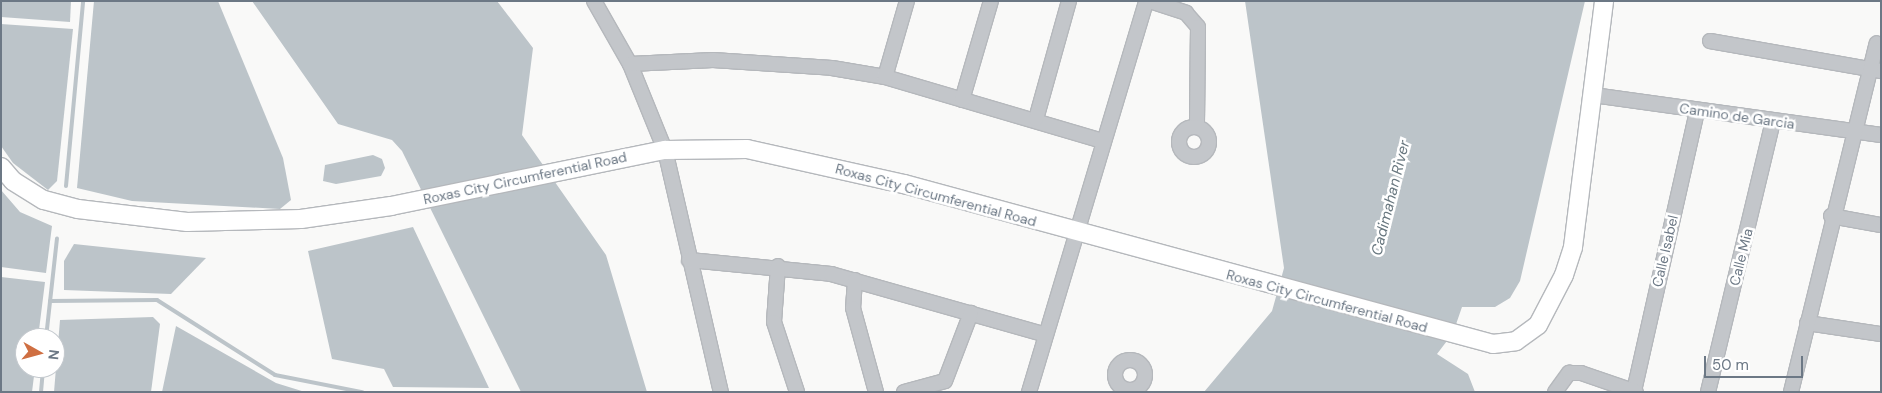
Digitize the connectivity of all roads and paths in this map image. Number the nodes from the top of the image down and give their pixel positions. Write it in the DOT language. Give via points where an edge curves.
graph roads {
  1 [pos="594,1"];
  2 [pos="907,1"];
  3 [pos="992,1"];
  4 [pos="1069,1"];
  5 [pos="1148,1"];
  6 [pos="1604,1"];
  7 [pos="1710,41"];
  8 [pos="1876,44"];
  9 [pos="630,64"];
  10 [pos="1875,70"];
  11 [pos="885,77"];
  12 [pos="1593,95"];
  13 [pos="962,100"];
  14 [pos="1697,111"];
  15 [pos="1036,119"];
  16 [pos="1773,121"];
  17 [pos="1197,127"];
  18 [pos="1854,130"];
  19 [pos="1881,135"];
  20 [pos="1102,141"];
  21 [pos="665,150"];
  22 [pos="1,168"];
  23 [pos="1831,216"];
  24 [pos="1881,225"];
  25 [pos="1075,232"];
  26 [pos="689,260"];
  27 [pos="778,266"];
  28 [pos="855,280"];
  29 [pos="971,313"];
  30 [pos="1807,323"];
  31 [pos="1881,334"];
  32 [pos="1046,335"];
  33 [pos="1635,391"];
  34 [pos="721,392"];
  35 [pos="796,392"];
  36 [pos="876,392"];
  37 [pos="904,392"];
  38 [pos="1029,392"];
  39 [pos="1555,392"];
  40 [pos="1708,392"];
  41 [pos="1791,392"];
  1 -- 9 [label="street"];
  2 -- 11 [label="street"];
  3 -- 13 [label="street"];
  4 -- 15 [label="street"];
  5 -- 17 [label="street" via="1186,13 1198,27"];
  5 -- 20 [label="street"];
  6 -- 12 [label="main road, Roxas City Circumferential Road"];
  7 -- 10 [label="street"];
  8 -- 10 [label="street"];
  9 -- 11 [label="street" via="774,61"];
  9 -- 21 [label="street"];
  10 -- 18 [label="street"];
  11 -- 13 [label="street"];
  12 -- 14 [label="street, Camino de Garcia"];
  12 -- 25 [label="main road, Roxas City Circumferential Road" via="1573,247 1552,304 1538,325 1516,341 1493,344"];
  13 -- 15 [label="street"];
  14 -- 16 [label="street, Camino de Garcia"];
  14 -- 33 [label="street, Calle Isabel"];
  15 -- 20 [label="street"];
  16 -- 18 [label="street, Camino de Garcia"];
  16 -- 40 [label="street, Calle Mia"];
  18 -- 19 [label="street, Camino de Garcia"];
  18 -- 23 [label="street"];
  20 -- 25 [label="street"];
  21 -- 22 [label="main road, Roxas City Circumferential Road" via="391,206 301,219 187,222 78,209 44,200 13,181"];
  21 -- 25 [label="main road, Roxas City Circumferential Road" via="747,149 904,184"];
  21 -- 26 [label="street"];
  23 -- 24 [label="street"];
  23 -- 30 [label="street"];
  25 -- 32 [label="street"];
  26 -- 27 [label="street"];
  26 -- 34 [label="street"];
  27 -- 28 [label="street"];
  27 -- 35 [label="street" via="774,322"];
  28 -- 29 [label="street"];
  28 -- 36 [label="street" via="853,308"];
  29 -- 32 [label="street"];
  29 -- 37 [label="street" via="945,381"];
  30 -- 31 [label="street"];
  30 -- 41 [label="street"];
  32 -- 38 [label="street"];
  33 -- 39 [label="street" via="1569,373"];
}
